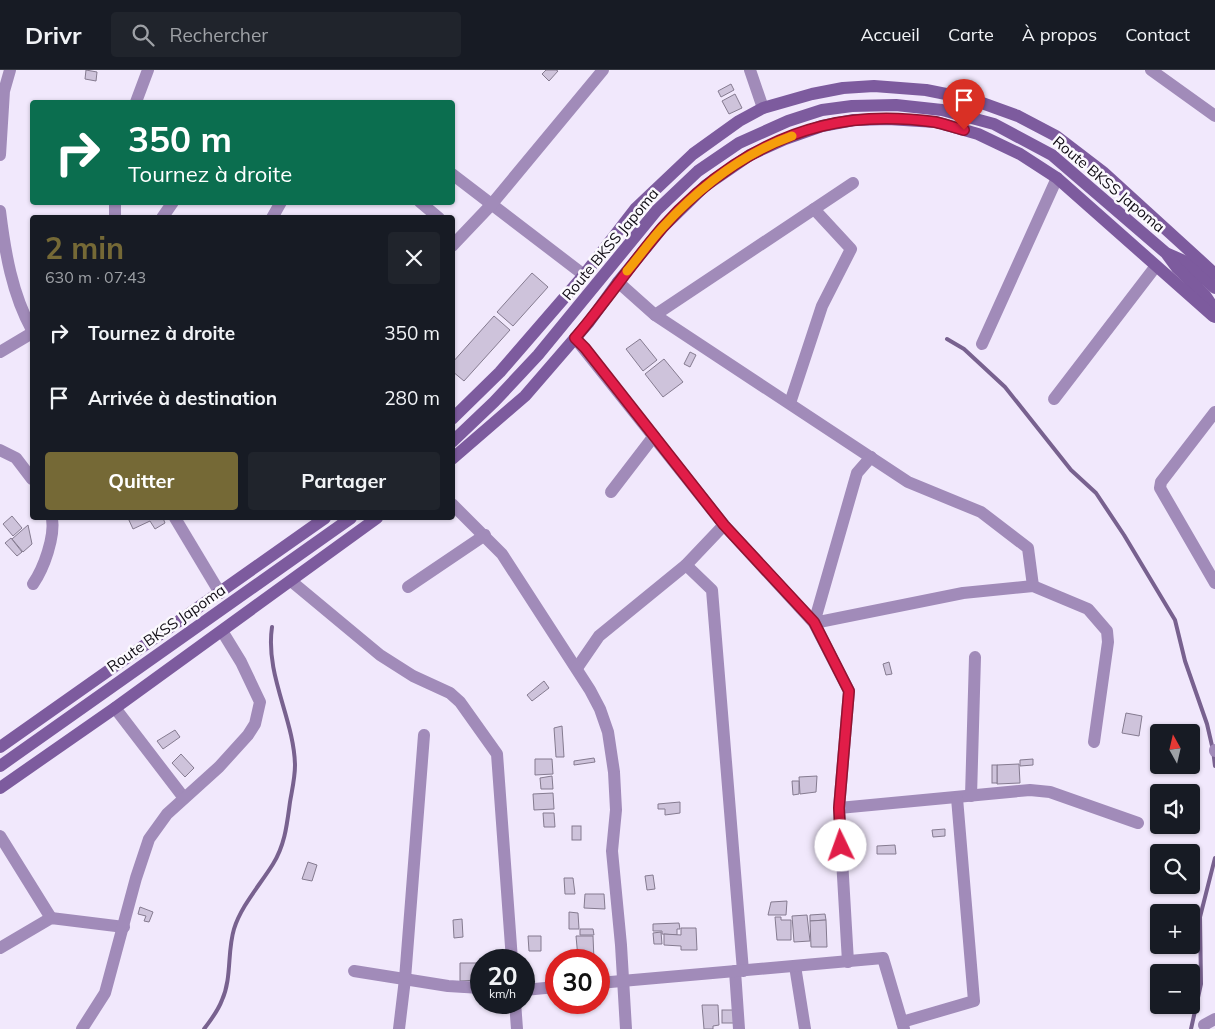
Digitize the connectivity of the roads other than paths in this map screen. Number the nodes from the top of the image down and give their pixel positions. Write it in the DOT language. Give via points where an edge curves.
graph roads {
  1 [pos="10,70"];
  2 [pos="148,70"];
  3 [pos="750,70"];
  4 [pos="1151,70"];
  5 [pos="600,72"];
  6 [pos="137,100"];
  7 [pos="763,108"];
  8 [pos="1215,116"];
  9 [pos="0,155"];
  10 [pos="455,176"];
  11 [pos="1058,178"];
  12 [pos="853,183"];
  13 [pos="424,205"];
  14 [pos="491,205"];
  15 [pos="814,209"];
  16 [pos="0,211"];
  17 [pos="435,215"];
  18 [pos="457,231"];
  19 [pos="1166,253"];
  20 [pos="1156,266"];
  21 [pos="1215,274"];
  22 [pos="584,275"];
  23 [pos="618,282"];
  24 [pos="1215,288"];
  25 [pos="655,314"];
  26 [pos="1215,317"];
  27 [pos="30,327"];
  28 [pos="30,333"];
  29 [pos="575,338"];
  30 [pos="982,344"];
  31 [pos="1,349"];
  32 [pos="1054,399"];
  33 [pos="790,403"];
  34 [pos="1215,412"];
  35 [pos="455,416"];
  36 [pos="654,436"];
  37 [pos="455,439"];
  38 [pos="0,450"];
  39 [pos="455,455"];
  40 [pos="871,457"];
  41 [pos="30,476"];
  42 [pos="611,492"];
  43 [pos="455,507"];
  44 [pos="52,520"];
  45 [pos="176,520"];
  46 [pos="322,520"];
  47 [pos="347,520"];
  48 [pos="374,520"];
  49 [pos="724,525"];
  50 [pos="485,535"];
  51 [pos="686,565"];
  52 [pos="291,581"];
  53 [pos="1215,583"];
  54 [pos="33,584"];
  55 [pos="1033,586"];
  56 [pos="408,587"];
  57 [pos="220,593"];
  58 [pos="814,622"];
  59 [pos="222,631"];
  60 [pos="975,657"];
  61 [pos="576,668"];
  62 [pos="115,708"];
  63 [pos="424,735"];
  64 [pos="1094,742"];
  65 [pos="0,746"];
  66 [pos="0,766"];
  67 [pos="0,788"];
  68 [pos="971,796"];
  69 [pos="184,798"];
  70 [pos="958,798"];
  71 [pos="839,808"];
  72 [pos="1138,823"];
  73 [pos="0,836"];
  74 [pos="51,918"];
  75 [pos="124,927"];
  76 [pos="0,948"];
  77 [pos="511,949"];
  78 [pos="848,962"];
  79 [pos="795,966"];
  80 [pos="354,971"];
  81 [pos="739,971"];
  82 [pos="405,979"];
  83 [pos="624,981"];
  84 [pos="610,982"];
  85 [pos="470,987"];
  86 [pos="516,1014"];
  87 [pos="903,1026"];
  88 [pos="82,1029"];
  89 [pos="399,1029"];
  90 [pos="517,1029"];
  91 [pos="626,1029"];
  92 [pos="739,1029"];
  93 [pos="805,1029"];
  1 -- 9 [label="street" via="4,91"];
  2 -- 6 [label="street"];
  3 -- 7 [label="street"];
  4 -- 8 [label="street"];
  5 -- 14 [label="street"];
  7 -- 21 [label="main road" via="812,94 874,86 926,90 971,99 1018,116 1056,136 1103,172"];
  7 -- 22 [label="main road" via="693,154 636,208"];
  10 -- 14 [label="street"];
  11 -- 20 [label="main road"];
  11 -- 23 [label="main road" via="1020,154 978,134 936,122 854,120 822,126 750,155 706,186 663,227"];
  11 -- 30 [label="street"];
  12 -- 15 [label="street"];
  13 -- 17 [label="street"];
  14 -- 18 [label="street"];
  14 -- 22 [label="street"];
  15 -- 25 [label="street"];
  15 -- 33 [label="street" via="851,249 822,306"];
  16 -- 27 [label="street" via="14,286"];
  19 -- 24 [label="main road" via="1184,261"];
  19 -- 26 [label="main road" via="1205,296"];
  19 -- 37 [label="main road, Route BKSS Japoma" via="1052,154 994,124 942,110 896,105 822,110 739,143 698,171 657,210 538,355"];
  20 -- 26 [label="main road"];
  20 -- 32 [label="street"];
  22 -- 35 [label="main road" via="500,372"];
  23 -- 25 [label="street"];
  23 -- 29 [label="main road"];
  25 -- 33 [label="street"];
  28 -- 31 [label="street"];
  29 -- 36 [label="street"];
  29 -- 39 [label="main road" via="525,396"];
  33 -- 40 [label="street"];
  34 -- 53 [label="street" via="1161,482 1160,488"];
  36 -- 42 [label="street"];
  36 -- 49 [label="street"];
  38 -- 41 [label="street" via="16,458"];
  40 -- 55 [label="street" via="908,482 981,512 1028,548"];
  40 -- 58 [label="street" via="857,473"];
  43 -- 50 [label="street"];
  44 -- 54 [label="street" via="54,528 41,573"];
  45 -- 57 [label="street"];
  46 -- 57 [label="main road"];
  47 -- 66 [label="main road, Route BKSS Japoma"];
  48 -- 52 [label="main road"];
  49 -- 51 [label="street"];
  49 -- 58 [label="street"];
  50 -- 56 [label="street"];
  50 -- 61 [label="street" via="502,554"];
  51 -- 61 [label="street" via="599,636"];
  51 -- 81 [label="street" via="712,590"];
  52 -- 59 [label="main road"];
  52 -- 77 [label="street" via="380,655 460,702 497,754"];
  55 -- 58 [label="street" via="963,593"];
  55 -- 64 [label="street" via="1088,609 1107,631"];
  57 -- 65 [label="main road"];
  58 -- 71 [label="street" via="849,691"];
  59 -- 62 [label="main road"];
  59 -- 69 [label="street" via="253,684 260,702 258,714 248,735"];
  60 -- 68 [label="street"];
  61 -- 83 [label="street" via="600,709 610,740 616,810 612,851"];
  62 -- 67 [label="main road"];
  62 -- 69 [label="street"];
  63 -- 82 [label="street"];
  68 -- 70 [label="street"];
  68 -- 72 [label="street" via="1030,790 1050,792"];
  69 -- 75 [label="street" via="166,814 149,839"];
  70 -- 71 [label="street"];
  70 -- 87 [label="street" via="974,1001"];
  71 -- 78 [label="street"];
  73 -- 74 [label="street"];
  74 -- 75 [label="street"];
  74 -- 76 [label="street"];
  75 -- 88 [label="street" via="106,993"];
  78 -- 79 [label="street"];
  78 -- 87 [label="street" via="883,958"];
  79 -- 81 [label="street"];
  79 -- 93 [label="street"];
  80 -- 82 [label="street"];
  81 -- 83 [label="street"];
  81 -- 92 [label="street"];
  82 -- 85 [label="street"];
  82 -- 89 [label="street"];
  83 -- 84 [label="street"];
  83 -- 91 [label="street"];
  86 -- 90 [label="street"];
}
